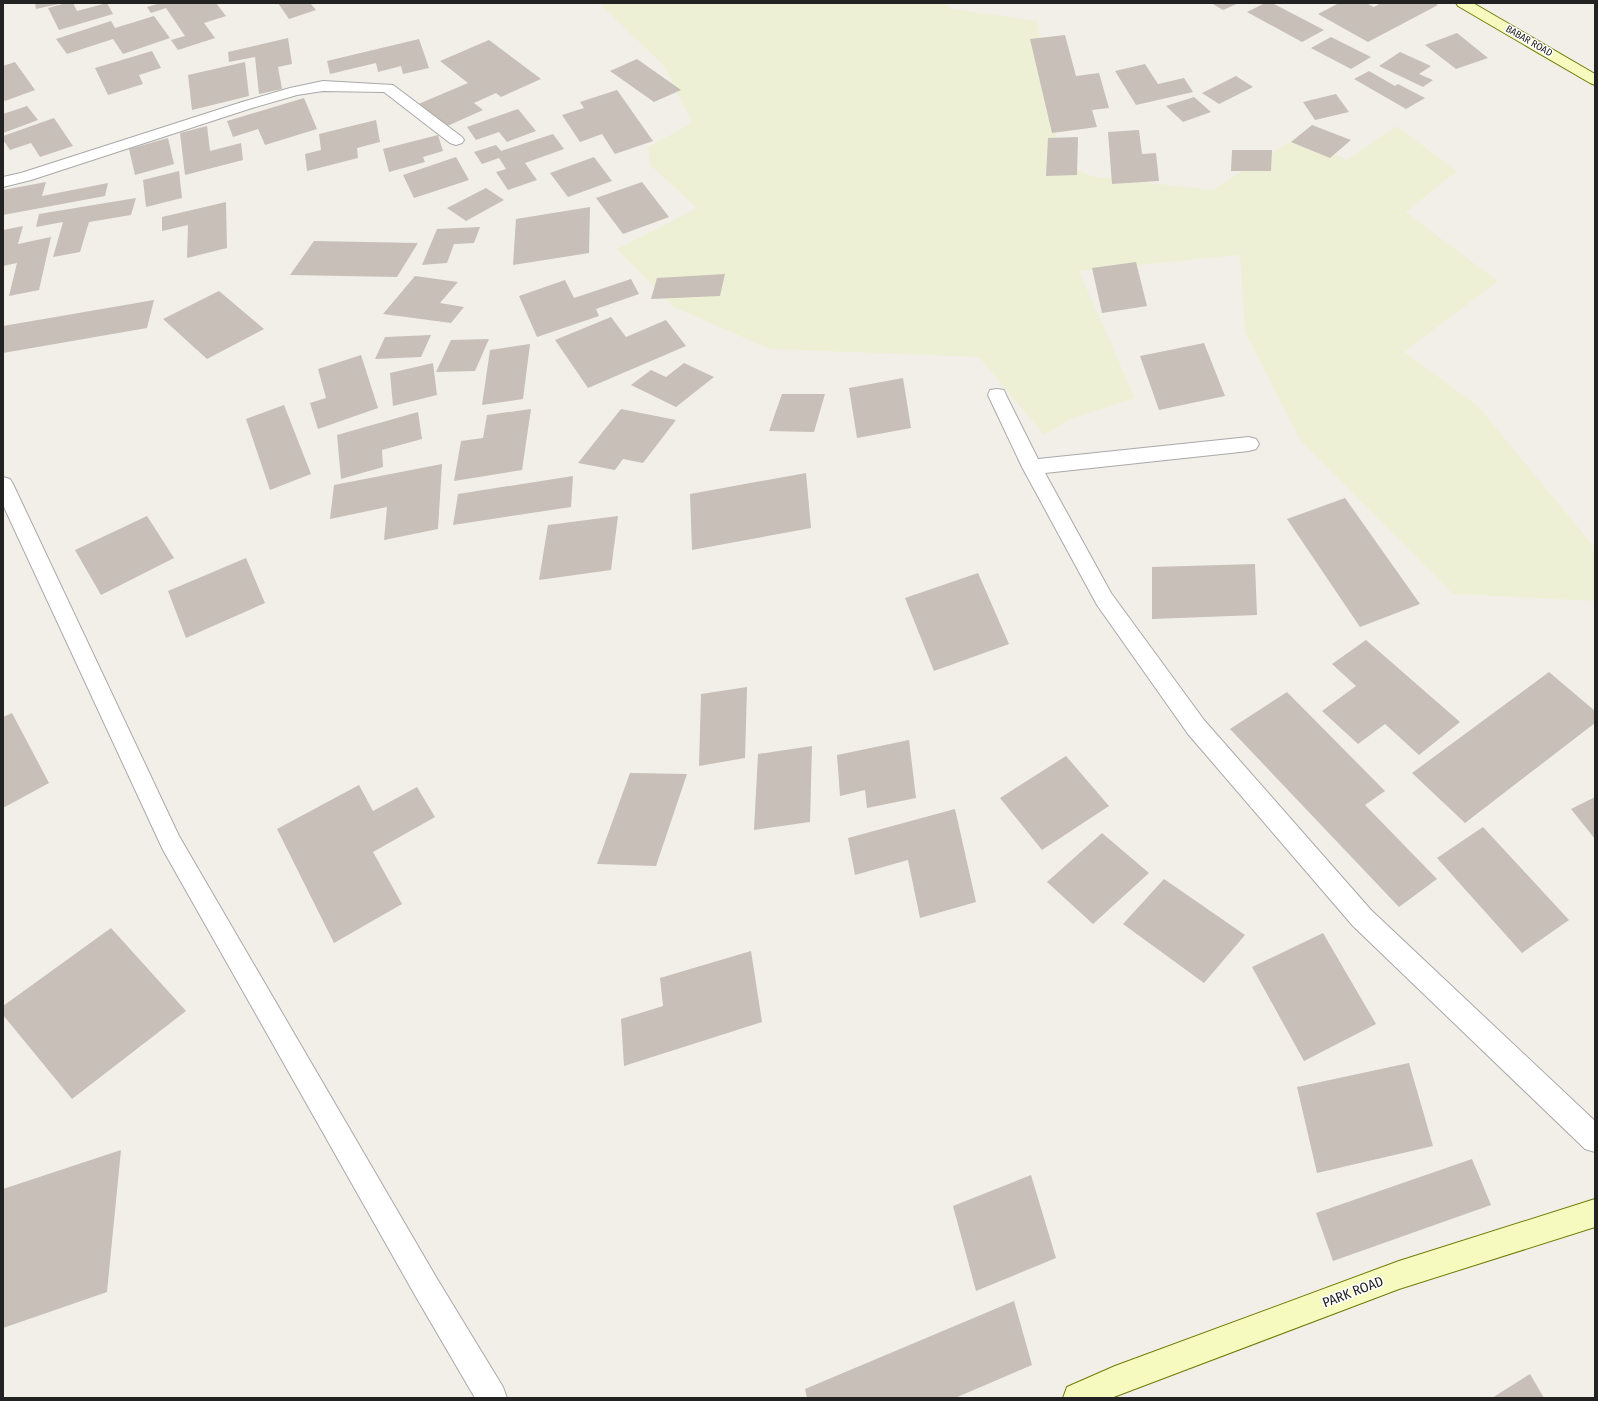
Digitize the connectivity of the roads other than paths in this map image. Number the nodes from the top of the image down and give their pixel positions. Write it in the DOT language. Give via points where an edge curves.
graph roads {
  1 [pos="1463,3"];
  2 [pos="1595,80"];
  3 [pos="456,140"];
  4 [pos="3,182"];
  5 [pos="997,395"];
  6 [pos="1249,444"];
  7 [pos="1032,468"];
  8 [pos="3,484"];
  9 [pos="1595,1139"];
  10 [pos="1595,1212"];
  11 [pos="492,1398"];
  12 [pos="1078,1398"];
  1 -- 2 [label="main road, BABAR ROAD"];
  3 -- 4 [label="street" via="388,88 323,86 247,105"];
  5 -- 7 [label="street"];
  6 -- 7 [label="street"];
  7 -- 9 [label="street" via="1104,599 1196,727 1362,918"];
  8 -- 11 [label="street" via="172,843"];
  10 -- 12 [label="main road, PARK ROAD" via="1399,1275 1115,1381"];
}
